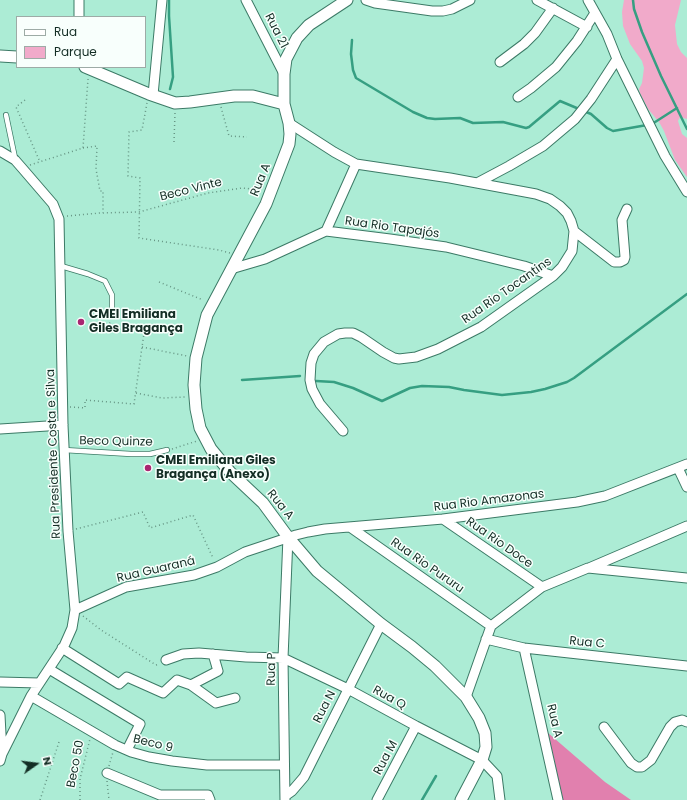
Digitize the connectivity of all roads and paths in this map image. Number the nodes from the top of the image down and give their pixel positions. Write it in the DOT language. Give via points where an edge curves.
graph roads {
  1 [pos="79,0"];
  2 [pos="162,0"];
  3 [pos="246,0"];
  4 [pos="347,0"];
  5 [pos="366,0"];
  6 [pos="470,0"];
  7 [pos="537,0"];
  8 [pos="588,0"];
  9 [pos="553,8"];
  10 [pos="595,13"];
  11 [pos="79,16"];
  12 [pos="587,28"];
  13 [pos="0,56"];
  14 [pos="16,57"];
  15 [pos="617,59"];
  16 [pos="500,62"];
  17 [pos="87,68"];
  18 [pos="284,74"];
  19 [pos="151,94"];
  20 [pos="219,98"];
  21 [pos="518,98"];
  22 [pos="25,100"];
  23 [pos="175,103"];
  24 [pos="284,104"];
  25 [pos="6,115"];
  26 [pos="289,123"];
  27 [pos="247,137"];
  28 [pos="174,142"];
  29 [pos="83,148"];
  30 [pos="0,151"];
  31 [pos="15,160"];
  32 [pos="40,162"];
  33 [pos="356,164"];
  34 [pos="22,168"];
  35 [pos="476,183"];
  36 [pos="271,190"];
  37 [pos="687,192"];
  38 [pos="627,209"];
  39 [pos="139,212"];
  40 [pos="103,213"];
  41 [pos="59,217"];
  42 [pos="574,231"];
  43 [pos="326,232"];
  44 [pos="237,257"];
  45 [pos="60,266"];
  46 [pos="231,269"];
  47 [pos="553,276"];
  48 [pos="159,282"];
  49 [pos="213,304"];
  50 [pos="112,316"];
  51 [pos="142,347"];
  52 [pos="196,358"];
  53 [pos="136,392"];
  54 [pos="194,396"];
  55 [pos="62,406"];
  56 [pos="63,425"];
  57 [pos="0,429"];
  58 [pos="343,431"];
  59 [pos="204,438"];
  60 [pos="64,450"];
  61 [pos="167,450"];
  62 [pos="687,464"];
  63 [pos="678,468"];
  64 [pos="687,487"];
  65 [pos="443,519"];
  66 [pos="687,526"];
  67 [pos="350,527"];
  68 [pos="68,531"];
  69 [pos="288,537"];
  70 [pos="217,567"];
  71 [pos="588,568"];
  72 [pos="687,578"];
  73 [pos="542,587"];
  74 [pos="75,610"];
  75 [pos="381,624"];
  76 [pos="490,626"];
  77 [pos="486,639"];
  78 [pos="62,648"];
  79 [pos="524,648"];
  80 [pos="213,654"];
  81 [pos="283,658"];
  82 [pos="166,660"];
  83 [pos="687,666"];
  84 [pos="49,668"];
  85 [pos="0,682"];
  86 [pos="39,683"];
  87 [pos="191,685"];
  88 [pos="348,689"];
  89 [pos="32,696"];
  90 [pos="466,696"];
  91 [pos="235,698"];
  92 [pos="0,715"];
  93 [pos="687,722"];
  94 [pos="416,726"];
  95 [pos="604,727"];
  96 [pos="92,732"];
  97 [pos="59,742"];
  98 [pos="127,750"];
  99 [pos="1,758"];
  100 [pos="482,760"];
  101 [pos="283,765"];
  102 [pos="107,773"];
  103 [pos="285,798"];
  104 [pos="40,800"];
  105 [pos="80,800"];
  106 [pos="210,800"];
  107 [pos="377,800"];
  108 [pos="462,800"];
  109 [pos="500,800"];
  110 [pos="558,800"];
  1 -- 11 [label="street"];
  2 -- 19 [label="street"];
  3 -- 18 [label="street, Rua 21"];
  4 -- 18 [label="street, Rua A" via="309,25 297,38 286,59"];
  5 -- 6 [label="street" via="443,11"];
  7 -- 9 [label="street"];
  8 -- 10 [label="street"];
  9 -- 12 [label="street"];
  9 -- 16 [label="street" via="529,38"];
  10 -- 12 [label="street"];
  10 -- 15 [label="street"];
  12 -- 21 [label="street" via="556,67"];
  13 -- 14 [label="street"];
  15 -- 35 [label="street" via="591,99 570,123 543,146"];
  15 -- 37 [label="street" via="665,156"];
  17 -- 19 [label="street"];
  17 -- 29 [label="path"];
  18 -- 24 [label="street, Rua A"];
  19 -- 23 [label="street"];
  19 -- 39 [label="path" via="142,130 129,132 128,176 140,178"];
  20 -- 23 [label="street"];
  20 -- 24 [label="street" via="253,96"];
  20 -- 27 [label="path" via="229,136"];
  22 -- 32 [label="path" via="16,107"];
  23 -- 28 [label="path"];
  24 -- 26 [label="street, Rua A"];
  25 -- 31 [label="lane"];
  26 -- 33 [label="street, Rua Rio Tocantins"];
  26 -- 36 [label="street, Rua A" via="289,144"];
  29 -- 32 [label="path"];
  29 -- 40 [label="path" via="97,146 96,169 100,191 103,191"];
  30 -- 31 [label="street, Rua Presidente Costa e Silva"];
  31 -- 34 [label="street, Rua Presidente Costa e Silva"];
  32 -- 34 [label="path"];
  33 -- 35 [label="street, Rua Rio Tocantins"];
  33 -- 43 [label="street"];
  34 -- 41 [label="street, Rua Presidente Costa e Silva" via="53,204"];
  35 -- 42 [label="street, Rua Rio Tocantins" via="550,199 567,213"];
  36 -- 39 [label="path, Beco Vinte" via="242,188 208,193"];
  36 -- 44 [label="street, Rua A"];
  38 -- 42 [label="street" via="622,220 625,257 620,262 614,262"];
  39 -- 40 [label="path, Beco Vinte"];
  39 -- 44 [label="path" via="139,238 220,250"];
  40 -- 41 [label="path, Beco Vinte"];
  41 -- 45 [label="street, Rua Presidente Costa e Silva"];
  42 -- 47 [label="street, Rua Rio Tocantins" via="572,251"];
  43 -- 46 [label="street, Rua Rio Tapajós" via="265,259"];
  43 -- 47 [label="street, Rua Rio Tapajós" via="446,248 518,264"];
  44 -- 46 [label="street, Rua A"];
  45 -- 50 [label="lane" via="105,281 112,295"];
  45 -- 55 [label="street, Rua Presidente Costa e Silva"];
  46 -- 49 [label="street, Rua A"];
  47 -- 58 [label="street, Rua Rio Tocantins" via="481,327 416,357 394,358 353,334 338,334 324,342 314,354 310,380 320,404"];
  48 -- 49 [label="path"];
  49 -- 52 [label="street, Rua A" via="203,329"];
  50 -- 51 [label="path" via="108,331 145,326"];
  51 -- 52 [label="path"];
  51 -- 53 [label="path"];
  52 -- 54 [label="street, Rua A"];
  53 -- 54 [label="path" via="162,398"];
  53 -- 55 [label="path" via="134,404 85,400 85,408"];
  54 -- 59 [label="street, Rua A" via="197,419"];
  55 -- 56 [label="street, Rua Presidente Costa e Silva"];
  56 -- 57 [label="street"];
  56 -- 60 [label="street, Rua Presidente Costa e Silva"];
  59 -- 61 [label="path"];
  59 -- 69 [label="street, Rua A" via="218,459 263,504"];
  60 -- 61 [label="lane, Beco Quinze" via="131,454 150,454"];
  60 -- 68 [label="street, Rua Presidente Costa e Silva"];
  62 -- 63 [label="street, Rua Rio Amazonas"];
  63 -- 64 [label="street"];
  63 -- 65 [label="street, Rua Rio Amazonas" via="605,496 577,502"];
  65 -- 67 [label="street, Rua Rio Amazonas"];
  65 -- 73 [label="street, Rua Rio Doce"];
  66 -- 71 [label="street"];
  67 -- 69 [label="street, Rua Rio Amazonas"];
  67 -- 76 [label="street, Rua Rio Pururu"];
  68 -- 70 [label="path" via="143,512 150,528 193,515"];
  68 -- 74 [label="street, Rua Presidente Costa e Silva"];
  69 -- 70 [label="street, Rua Guaraná" via="245,552"];
  69 -- 75 [label="street, Rua A" via="317,571"];
  69 -- 81 [label="street, Rua P"];
  70 -- 74 [label="street, Rua Guaraná" via="194,575 126,587"];
  71 -- 72 [label="street"];
  71 -- 73 [label="street"];
  73 -- 76 [label="street"];
  74 -- 78 [label="street, Rua Presidente Costa e Silva" via="72,628"];
  74 -- 82 [label="path" via="156,666"];
  75 -- 88 [label="street, Rua N"];
  75 -- 90 [label="street, Rua A" via="435,666"];
  76 -- 77 [label="street"];
  77 -- 79 [label="street, Rua C"];
  77 -- 90 [label="street"];
  78 -- 84 [label="street, Rua Presidente Costa e Silva"];
  78 -- 87 [label="street" via="119,684 127,677 163,693 177,680"];
  79 -- 83 [label="street, Rua C"];
  79 -- 110 [label="street, Rua A"];
  80 -- 81 [label="street"];
  80 -- 82 [label="street" via="183,654"];
  80 -- 87 [label="street" via="218,671"];
  81 -- 88 [label="street, Rua Q"];
  81 -- 101 [label="street, Rua P"];
  84 -- 86 [label="street, Rua Presidente Costa e Silva"];
  84 -- 98 [label="street" via="140,724"];
  85 -- 86 [label="street"];
  86 -- 89 [label="street, Rua Presidente Costa e Silva"];
  87 -- 91 [label="street" via="216,703"];
  88 -- 94 [label="street, Rua Q"];
  88 -- 103 [label="street, Rua N" via="304,777"];
  89 -- 96 [label="street, Beco 9"];
  89 -- 99 [label="street, Rua Presidente Costa e Silva"];
  90 -- 100 [label="street, Rua A" via="485,733 486,747"];
  92 -- 99 [label="street"];
  93 -- 95 [label="street" via="675,722 670,727 651,760 642,767 636,767 631,763"];
  94 -- 100 [label="street, Rua Q"];
  94 -- 107 [label="street, Rua M"];
  96 -- 98 [label="street, Beco 9"];
  96 -- 105 [label="path, Beco 50" via="80,779"];
  97 -- 104 [label="path, Beco 50"];
  98 -- 101 [label="street, Beco 9" via="149,757 207,765"];
  100 -- 108 [label="street, Rua A"];
  100 -- 109 [label="street" via="497,776"];
  101 -- 103 [label="street, Rua P"];
  102 -- 106 [label="street" via="160,795 208,794"];
}
